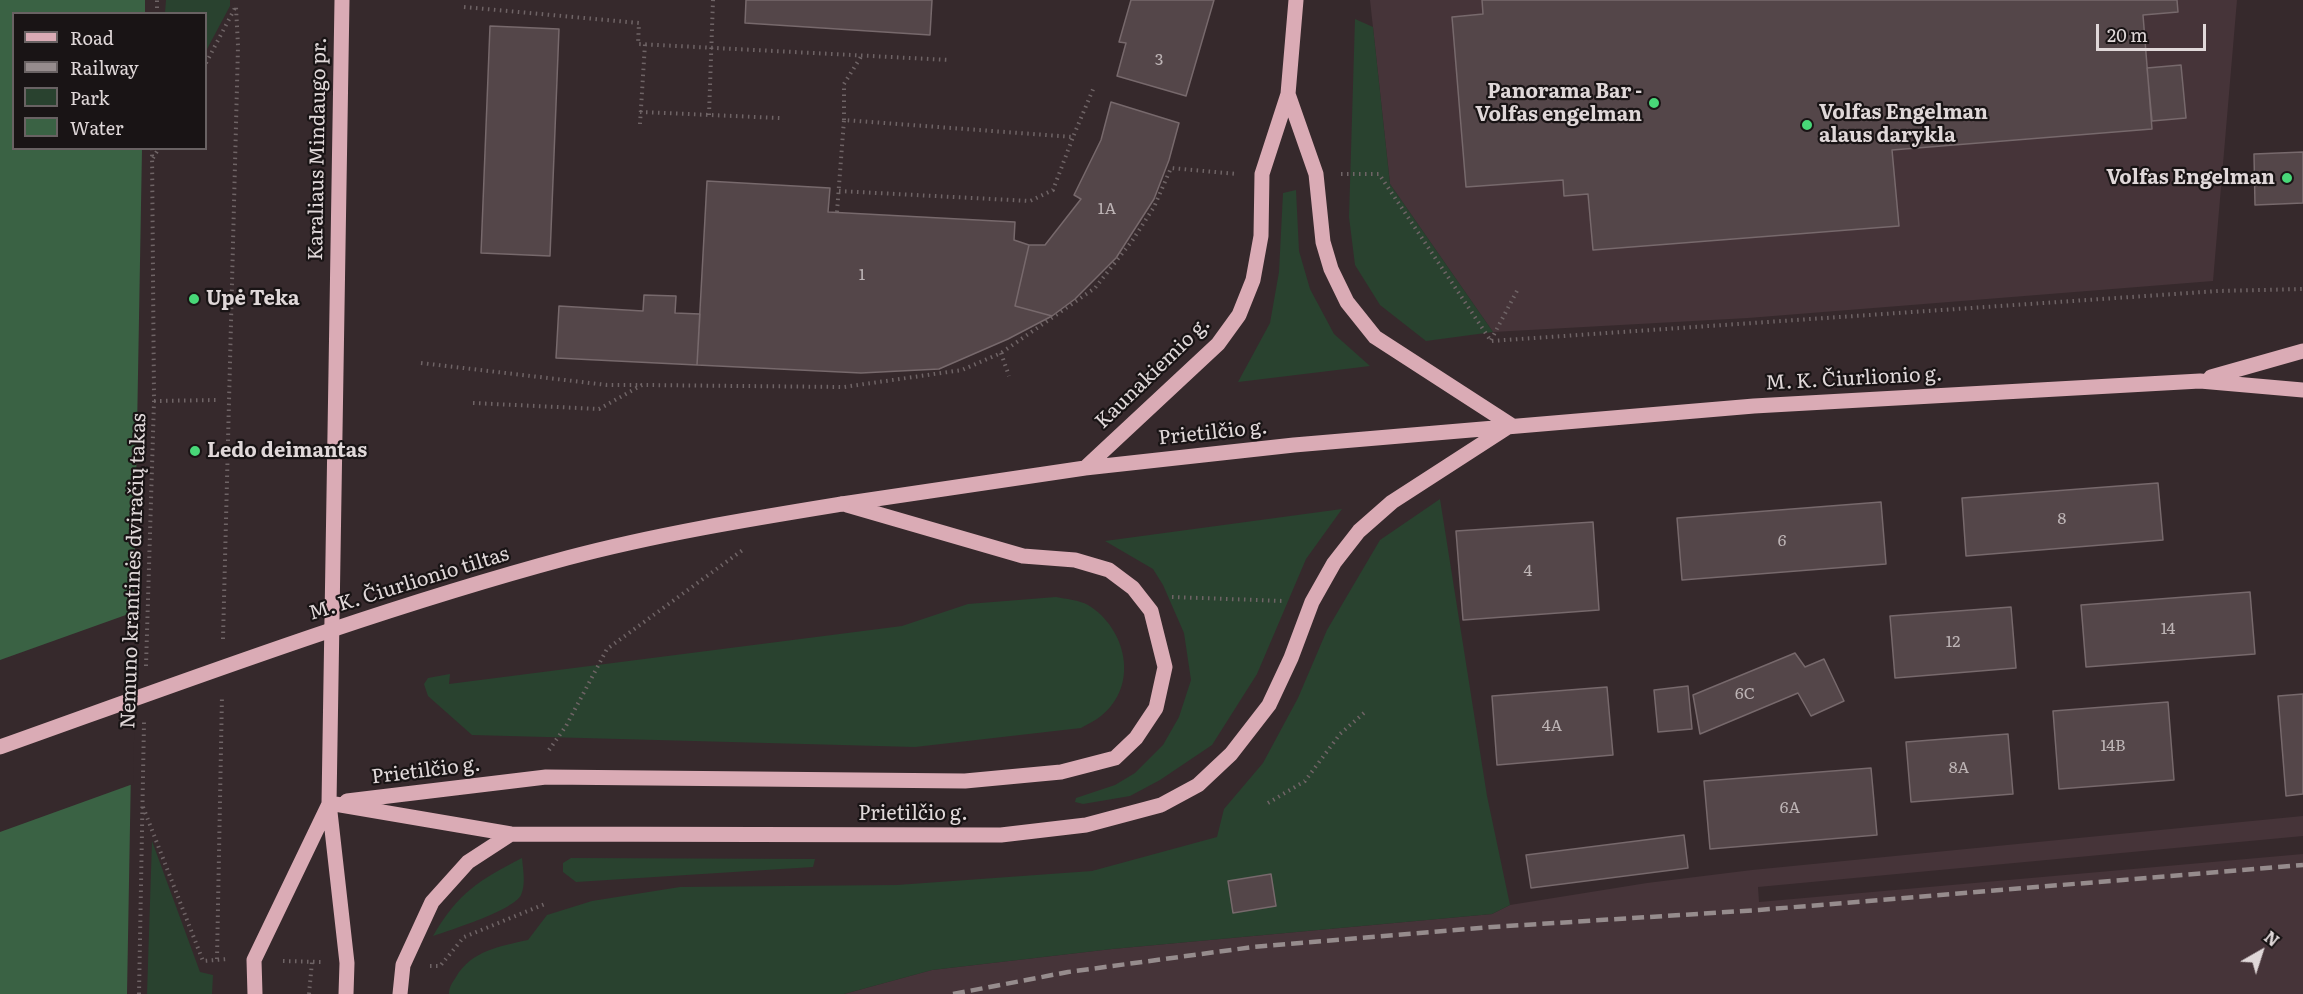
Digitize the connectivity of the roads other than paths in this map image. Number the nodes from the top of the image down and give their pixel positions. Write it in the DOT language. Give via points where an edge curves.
graph roads {
  1 [pos="342,0"];
  2 [pos="1296,0"];
  3 [pos="1288,94"];
  4 [pos="2303,351"];
  5 [pos="2200,381"];
  6 [pos="2303,390"];
  7 [pos="1511,425"];
  8 [pos="1085,468"];
  9 [pos="842,504"];
  10 [pos="0,747"];
  11 [pos="329,803"];
  12 [pos="511,834"];
  13 [pos="255,994"];
  14 [pos="346,994"];
  15 [pos="400,994"];
  1 -- 11 [label="main road, Karaliaus Mindaugo pr."];
  2 -- 3 [label="main road, Kaunakiemio g."];
  3 -- 7 [label="main road, Kaunakiemio g." via="1316,174 1330,269 1347,302 1375,337"];
  3 -- 8 [label="main road, Kaunakiemio g." via="1262,174 1261,236 1253,279 1239,315 1218,344"];
  4 -- 5 [label="main road, M. K. Čiurlionio g."];
  5 -- 6 [label="main road, M. K. Čiurlionio g."];
  5 -- 7 [label="main road, M. K. Čiurlionio g." via="1754,405"];
  7 -- 8 [label="main road, Prietilčio g."];
  7 -- 12 [label="main road, Prietilčio g." via="1384,509 1359,531 1334,563 1312,602 1269,705 1231,754 1198,785 1161,806 1086,825 1000,835"];
  8 -- 9 [label="main road, Prietilčio g."];
  9 -- 10 [label="main road, M. K. Čiurlionio tiltas, bridge" via="736,521 567,558 334,628"];
  9 -- 11 [label="main road, Prietilčio g." via="1023,556 1074,560 1109,570 1133,588 1151,611 1165,667 1156,708 1136,738 1115,758 1061,772 965,781 546,777"];
  11 -- 12 [label="main road, Prietilčio g."];
  11 -- 13 [label="main road" via="254,960"];
  11 -- 14 [label="main road, Karaliaus Mindaugo pr." via="347,963"];
  12 -- 15 [label="main road" via="468,862 432,902 403,965"];
}
